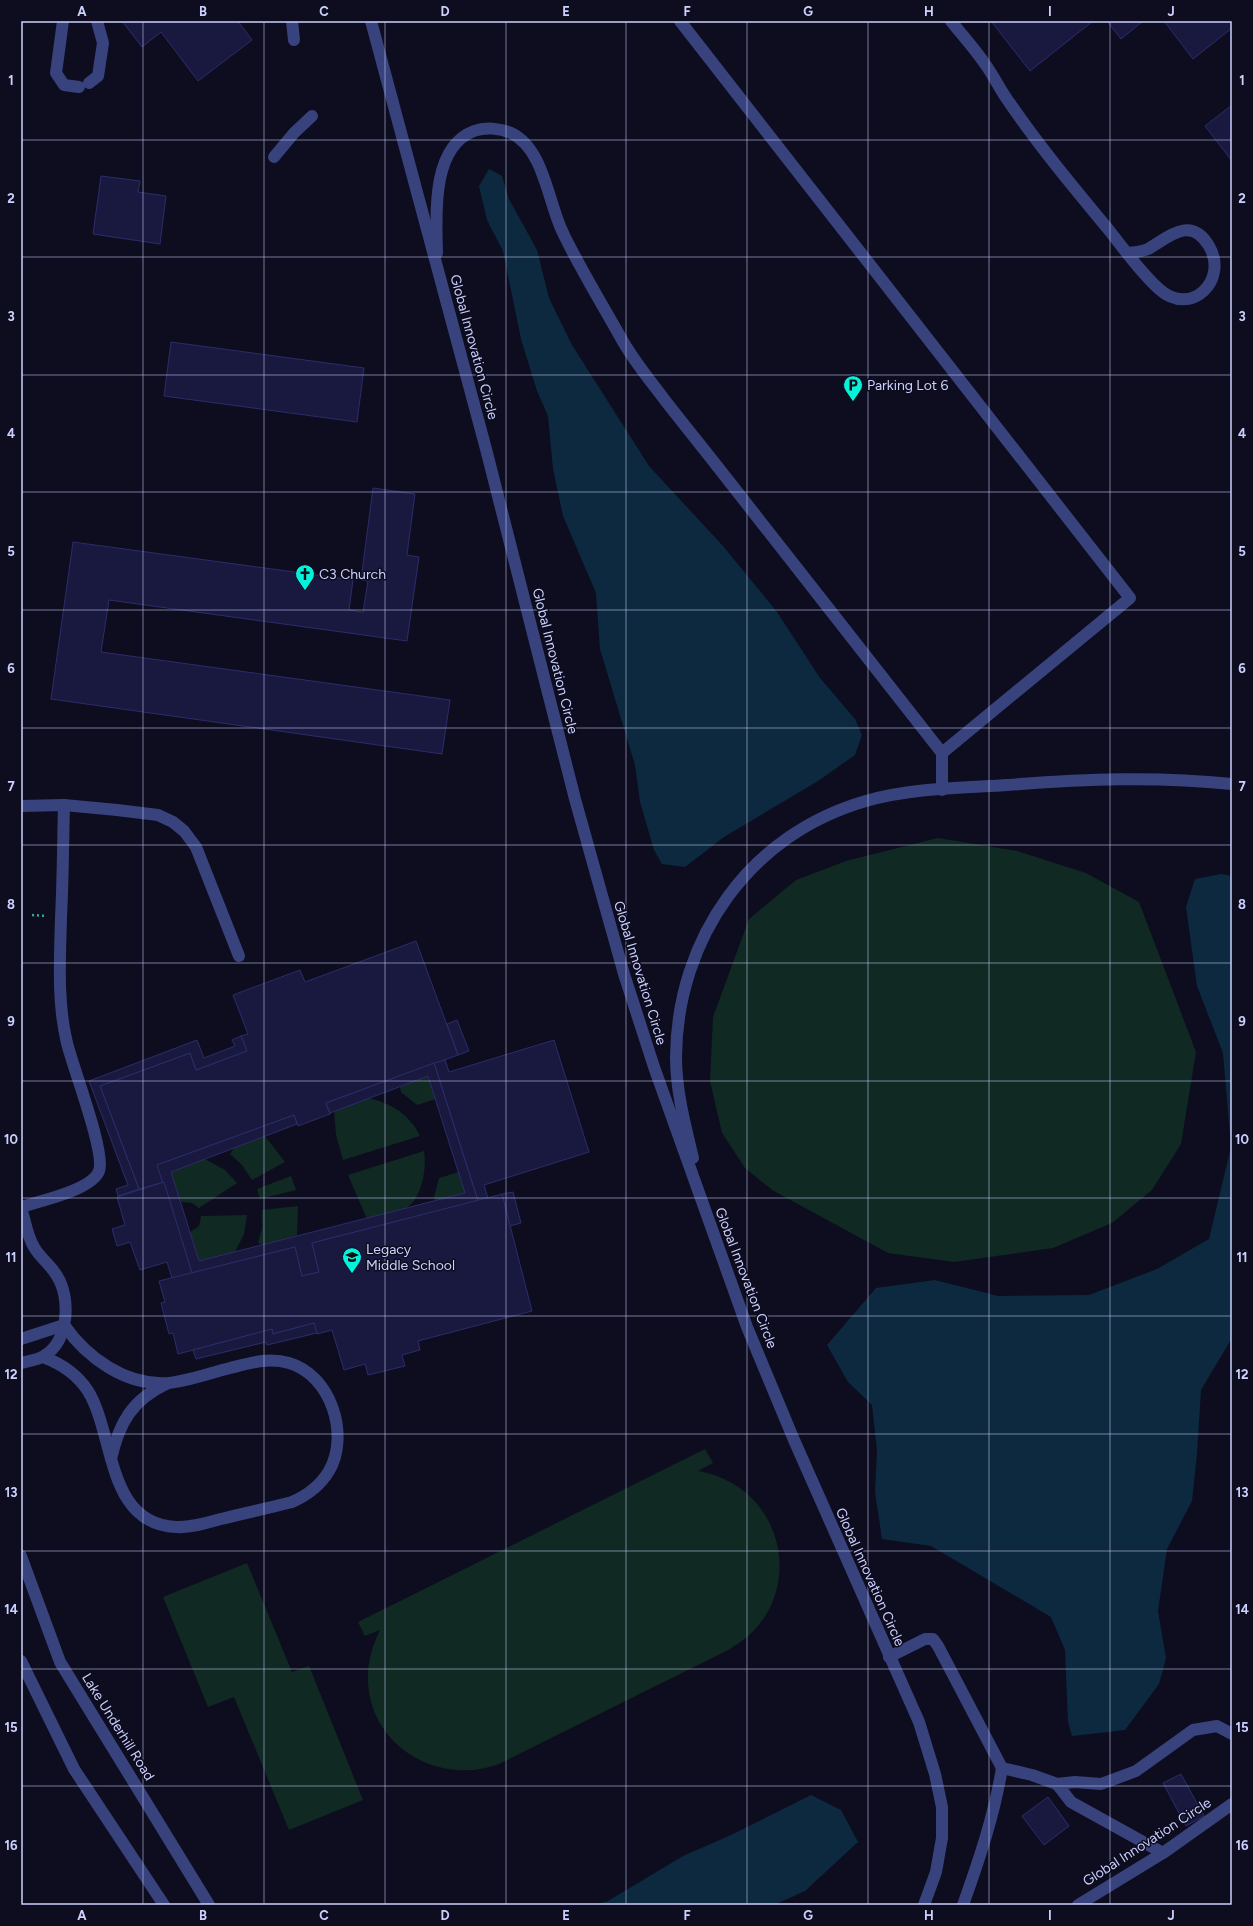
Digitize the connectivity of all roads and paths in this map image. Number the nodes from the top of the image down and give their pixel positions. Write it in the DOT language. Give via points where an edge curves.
graph roads {
  1 [pos="63,21"];
  2 [pos="97,21"];
  3 [pos="292,21"];
  4 [pos="371,21"];
  5 [pos="379,21"];
  6 [pos="680,21"];
  7 [pos="951,21"];
  8 [pos="294,40"];
  9 [pos="380,55"];
  10 [pos="312,116"];
  11 [pos="274,157"];
  12 [pos="1127,252"];
  13 [pos="438,274"];
  14 [pos="942,753"];
  15 [pos="1232,784"];
  16 [pos="942,790"];
  17 [pos="64,805"];
  18 [pos="21,806"];
  19 [pos="32,915"];
  20 [pos="48,916"];
  21 [pos="239,956"];
  22 [pos="21,1207"];
  23 [pos="704,1210"];
  24 [pos="64,1325"];
  25 [pos="21,1339"];
  26 [pos="43,1357"];
  27 [pos="21,1363"];
  28 [pos="169,1383"];
  29 [pos="111,1460"];
  30 [pos="21,1556"];
  31 [pos="889,1657"];
  32 [pos="21,1661"];
  33 [pos="1232,1734"];
  34 [pos="1002,1768"];
  35 [pos="1057,1784"];
  36 [pos="1232,1804"];
  37 [pos="1163,1853"];
  38 [pos="164,1905"];
  39 [pos="209,1905"];
  40 [pos="924,1905"];
  41 [pos="963,1905"];
  42 [pos="1078,1905"];
  1 -- 2 [label="street" via="56,72 64,85 84,85 98,76 102,43"];
  3 -- 8 [label="street"];
  4 -- 9 [label="street, Global Innovation Circle"];
  5 -- 9 [label="street"];
  6 -- 14 [label="street" via="1130,598"];
  7 -- 12 [label="street" via="985,64 1036,139"];
  9 -- 13 [label="street, Global Innovation Circle"];
  10 -- 11 [label="street"];
  12 -- 12 [label="street" via="1157,288 1167,296 1192,299 1204,292 1215,271 1215,256 1212,250 1206,240 1192,231 1176,231 1146,250"];
  13 -- 14 [label="street" via="437,207 447,155 460,139 475,130 509,132 523,142 533,155 562,233 630,355"];
  13 -- 23 [label="street, Global Innovation Circle" via="486,449 599,890 647,1045"];
  14 -- 16 [label="street"];
  15 -- 16 [label="street" via="1159,778 1122,778"];
  16 -- 23 [label="street" via="868,800 835,812 801,829 776,846 751,869 727,898 707,929 689,970 683,994 678,1020 676,1058 679,1096"];
  17 -- 18 [label="street"];
  17 -- 21 [label="street" via="158,815 179,826 196,847"];
  17 -- 22 [label="street" via="61,1011 71,1060 99,1151 100,1167 96,1176 84,1186"];
  19 -- 20 [label="path"];
  22 -- 24 [label="street" via="33,1246 61,1283 65,1299"];
  23 -- 31 [label="street, Global Innovation Circle" via="770,1384"];
  24 -- 25 [label="street"];
  24 -- 26 [label="street" via="55,1345"];
  24 -- 28 [label="street" via="110,1369 136,1380"];
  26 -- 27 [label="street"];
  26 -- 29 [label="street" via="64,1366 88,1390"];
  28 -- 29 [label="street" via="148,1394 131,1410 119,1430"];
  28 -- 29 [label="street" via="263,1361 281,1361 298,1366 317,1381 334,1411 337,1445 329,1471 318,1486 292,1502 206,1523 177,1527 165,1526 132,1506 120,1487"];
  30 -- 39 [label="street, Lake Underhill Road" via="60,1662"];
  31 -- 34 [label="street" via="925,1639 932,1640 938,1646"];
  31 -- 40 [label="street, Global Innovation Circle" via="919,1722 939,1791 942,1823 940,1853"];
  32 -- 38 [label="street" via="74,1769"];
  33 -- 35 [label="street" via="1217,1726 1193,1730 1136,1771 1100,1784"];
  34 -- 35 [label="street"];
  34 -- 41 [label="street" via="996,1804"];
  35 -- 37 [label="street" via="1071,1802"];
  36 -- 37 [label="street, Global Innovation Circle"];
  37 -- 42 [label="street, Global Innovation Circle"];
}
